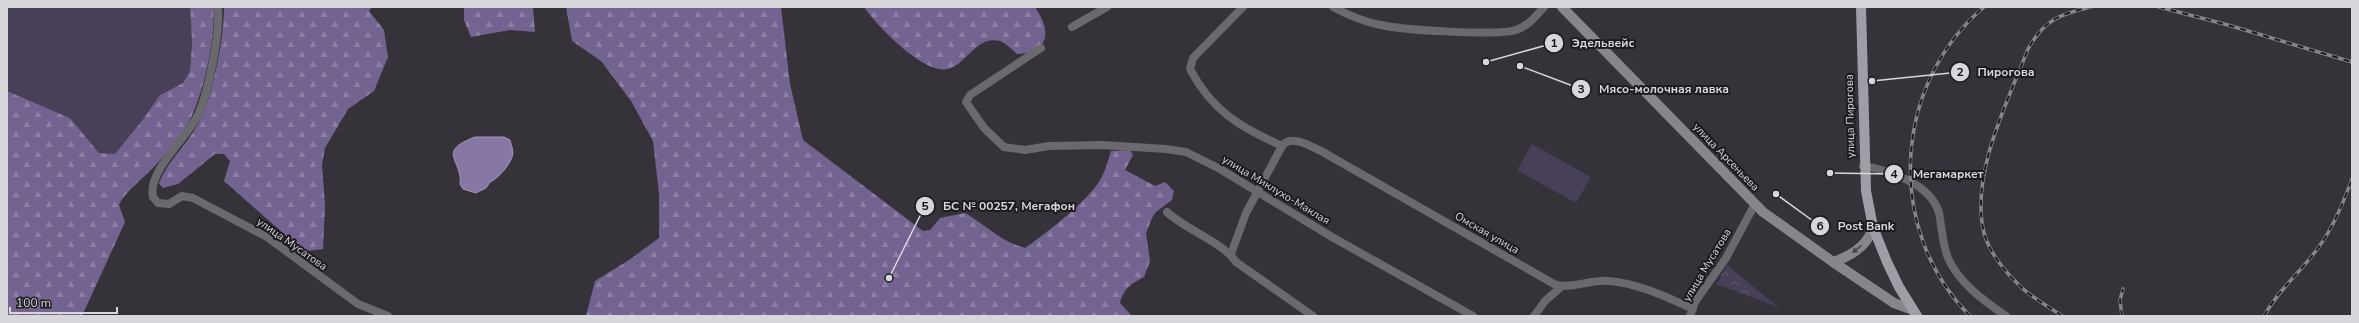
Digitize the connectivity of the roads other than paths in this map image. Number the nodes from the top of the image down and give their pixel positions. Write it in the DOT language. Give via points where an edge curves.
graph roads {
  1 [pos="218,7"];
  2 [pos="1107,7"];
  3 [pos="1243,7"];
  4 [pos="1333,7"];
  5 [pos="1544,7"];
  6 [pos="1562,7"];
  7 [pos="1861,7"];
  8 [pos="1072,27"];
  9 [pos="1041,48"];
  10 [pos="1282,146"];
  11 [pos="1863,166"];
  12 [pos="1257,192"];
  13 [pos="1755,204"];
  14 [pos="1167,212"];
  15 [pos="1873,227"];
  16 [pos="1231,254"];
  17 [pos="1833,262"];
  18 [pos="1562,286"];
  19 [pos="1692,313"];
  20 [pos="1915,313"];
  21 [pos="388,316"];
  22 [pos="1313,316"];
  23 [pos="1473,316"];
  24 [pos="1534,316"];
  25 [pos="2006,316"];
  1 -- 21 [label="street, улица Мусатова" via="217,30 206,96 197,117 154,182 153,197 158,202 169,204 182,196 193,198 267,237 358,304"];
  2 -- 8 [label="street"];
  3 -- 10 [label="street" via="1193,58 1190,69 1207,95 1230,118 1242,127"];
  4 -- 5 [label="street" via="1366,22 1384,26 1465,32 1515,30 1529,23"];
  6 -- 13 [label="main road, улица Арсеньева"];
  7 -- 11 [label="main road, улица Пирогова"];
  9 -- 12 [label="street, улица Миклухо-Маклая" via="970,95 966,102 984,128 1004,147 1025,150 1049,146 1102,145 1166,148 1186,152"];
  10 -- 12 [label="street"];
  10 -- 18 [label="street, Омская улица" via="1293,140 1321,151 1554,284"];
  11 -- 15 [label="main road, улица Пирогова"];
  11 -- 25 [label="street" via="1909,181 1926,193 1938,212 1943,243 1956,271 1988,304"];
  12 -- 16 [label="street" via="1232,246"];
  12 -- 23 [label="street, улица Миклухо-Маклая"];
  13 -- 17 [label="main road, улица Арсеньева" via="1777,224"];
  13 -- 19 [label="street, улица Мусатова" via="1726,258 1698,297"];
  14 -- 16 [label="street" via="1179,223"];
  15 -- 17 [label="main road, one-way" via="1866,242 1847,257"];
  15 -- 20 [label="main road, улица Пирогова" via="1887,262"];
  16 -- 22 [label="street" via="1236,262"];
  17 -- 20 [label="main road, улица Арсеньева"];
  18 -- 19 [label="street" via="1597,280 1615,281 1669,298"];
  18 -- 24 [label="street" via="1545,301"];
}
